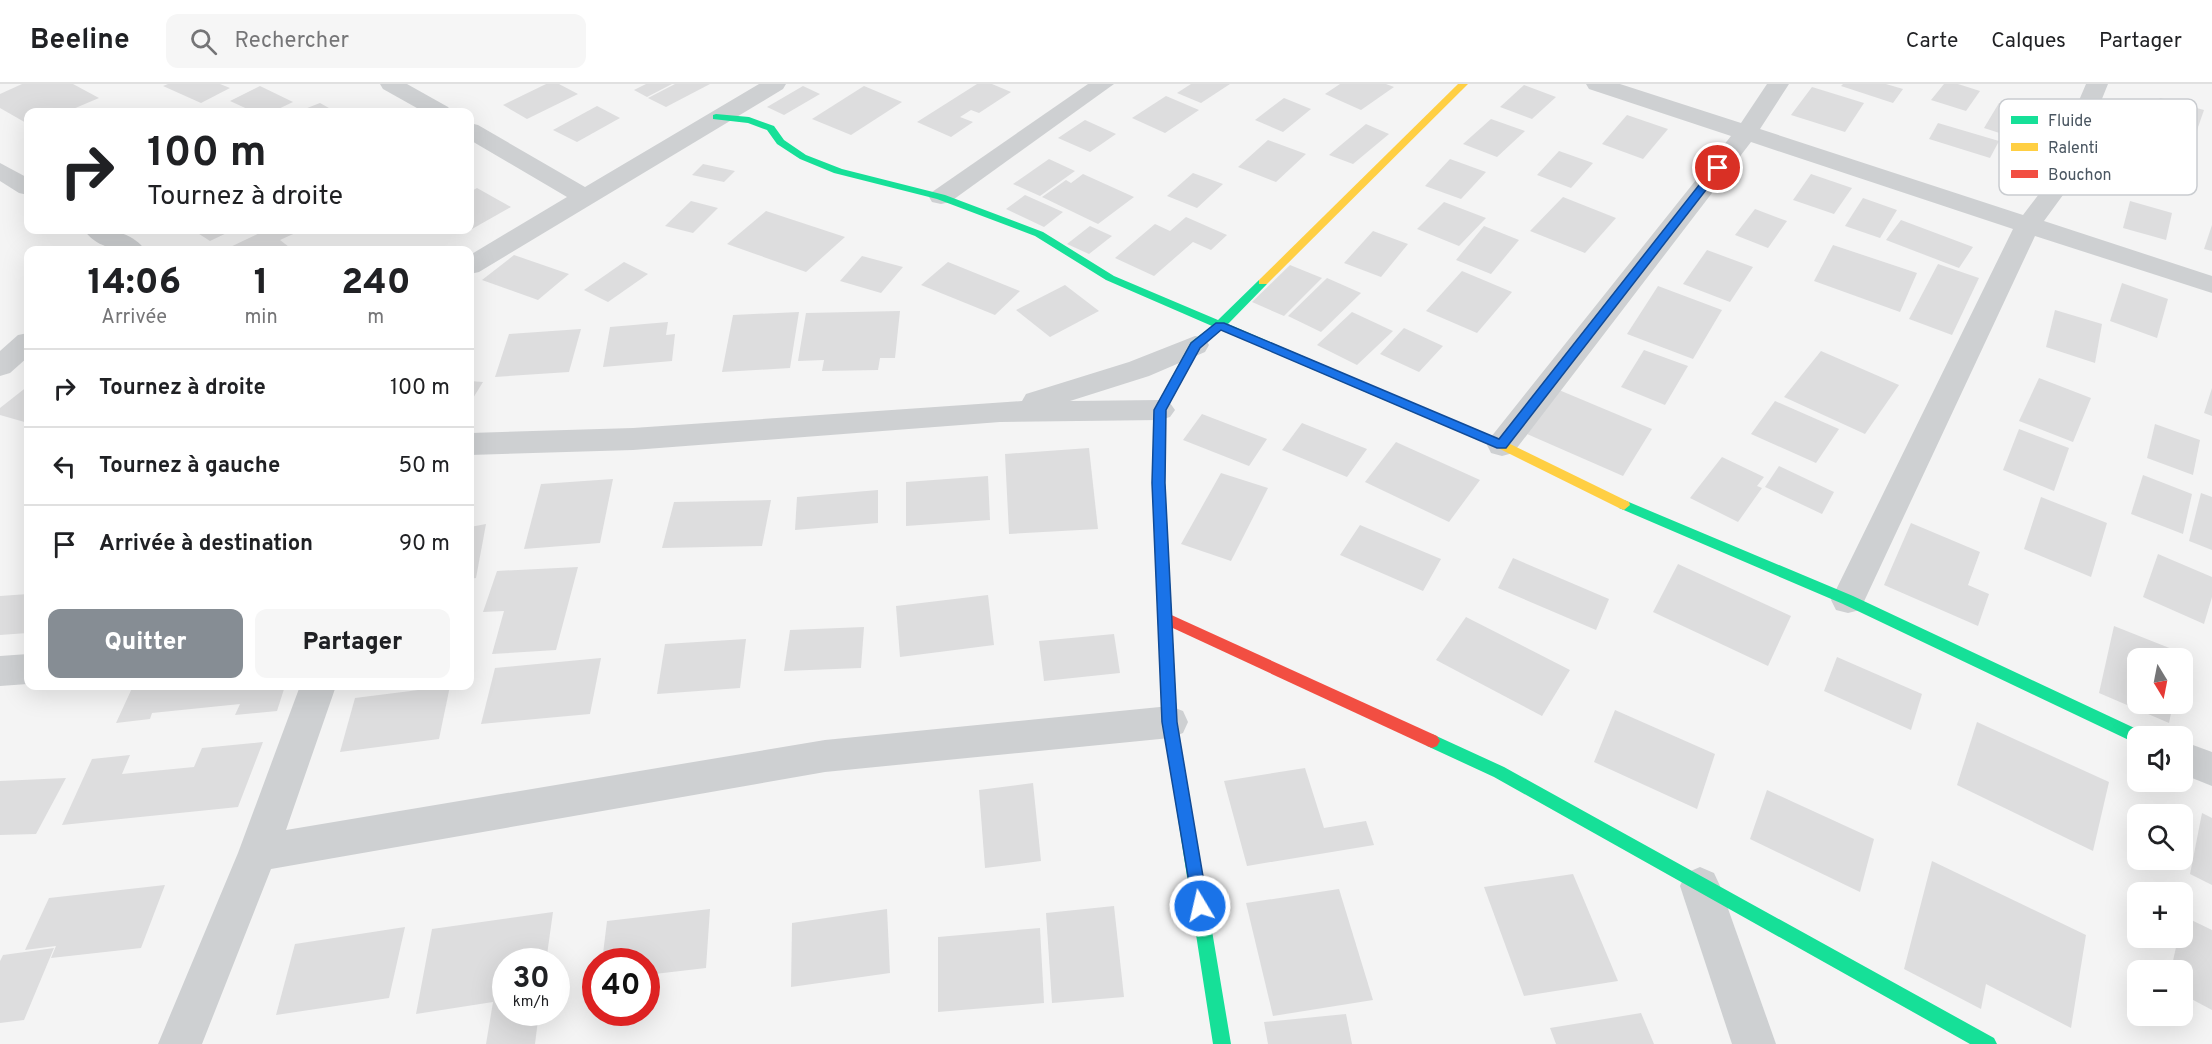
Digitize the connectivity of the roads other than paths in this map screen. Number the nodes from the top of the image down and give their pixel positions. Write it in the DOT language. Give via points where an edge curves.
graph roads {
  1 [pos="391,84"];
  2 [pos="775,84"];
  3 [pos="1103,84"];
  4 [pos="1463,84"];
  5 [pos="1597,84"];
  6 [pos="1778,84"];
  7 [pos="2097,84"];
  8 [pos="2091,99"];
  9 [pos="433,108"];
  10 [pos="717,117"];
  11 [pos="1747,131"];
  12 [pos="474,132"];
  13 [pos="2,174"];
  14 [pos="24,186"];
  15 [pos="2051,195"];
  16 [pos="585,197"];
  17 [pos="941,197"];
  18 [pos="2027,226"];
  19 [pos="104,234"];
  20 [pos="125,246"];
  21 [pos="474,265"];
  22 [pos="2212,285"];
  23 [pos="1220,325"];
  24 [pos="24,345"];
  25 [pos="1195,345"];
  26 [pos="0,366"];
  27 [pos="1160,410"];
  28 [pos="1000,412"];
  29 [pos="474,444"];
  30 [pos="1502,445"];
  31 [pos="1848,600"];
  32 [pos="1167,619"];
  33 [pos="24,669"];
  34 [pos="0,671"];
  35 [pos="317,690"];
  36 [pos="1170,722"];
  37 [pos="2127,732"];
  38 [pos="2193,762"];
  39 [pos="2212,769"];
  40 [pos="258,853"];
  41 [pos="1700,886"];
  42 [pos="180,1044"];
  43 [pos="1222,1044"];
  44 [pos="1754,1044"];
  45 [pos="1988,1044"];
  1 -- 9 [label="street"];
  2 -- 10 [label="street"];
  3 -- 17 [label="street"];
  4 -- 23 [label="street"];
  5 -- 11 [label="street"];
  6 -- 11 [label="street"];
  7 -- 8 [label="street"];
  10 -- 16 [label="street"];
  10 -- 17 [label="street" via="749,120 771,128 780,142 803,157 838,171"];
  11 -- 18 [label="street"];
  11 -- 30 [label="street"];
  12 -- 16 [label="street"];
  13 -- 14 [label="street"];
  15 -- 18 [label="street"];
  16 -- 21 [label="street"];
  17 -- 23 [label="street" via="1039,234 1110,278"];
  18 -- 22 [label="street"];
  18 -- 31 [label="street"];
  19 -- 20 [label="street"];
  23 -- 25 [label="street"];
  23 -- 30 [label="street"];
  24 -- 26 [label="street"];
  25 -- 27 [label="street"];
  25 -- 28 [label="street" via="1139,369"];
  27 -- 28 [label="street"];
  27 -- 32 [label="street" via="1159,483"];
  28 -- 29 [label="street" via="633,439"];
  30 -- 31 [label="street" via="1641,513"];
  31 -- 37 [label="street"];
  32 -- 36 [label="street"];
  32 -- 41 [label="street" via="1499,772"];
  33 -- 34 [label="street"];
  35 -- 40 [label="street"];
  36 -- 40 [label="street" via="825,756"];
  36 -- 43 [label="street"];
  38 -- 39 [label="street"];
  40 -- 42 [label="street"];
  41 -- 44 [label="street"];
  41 -- 45 [label="street"];
}
